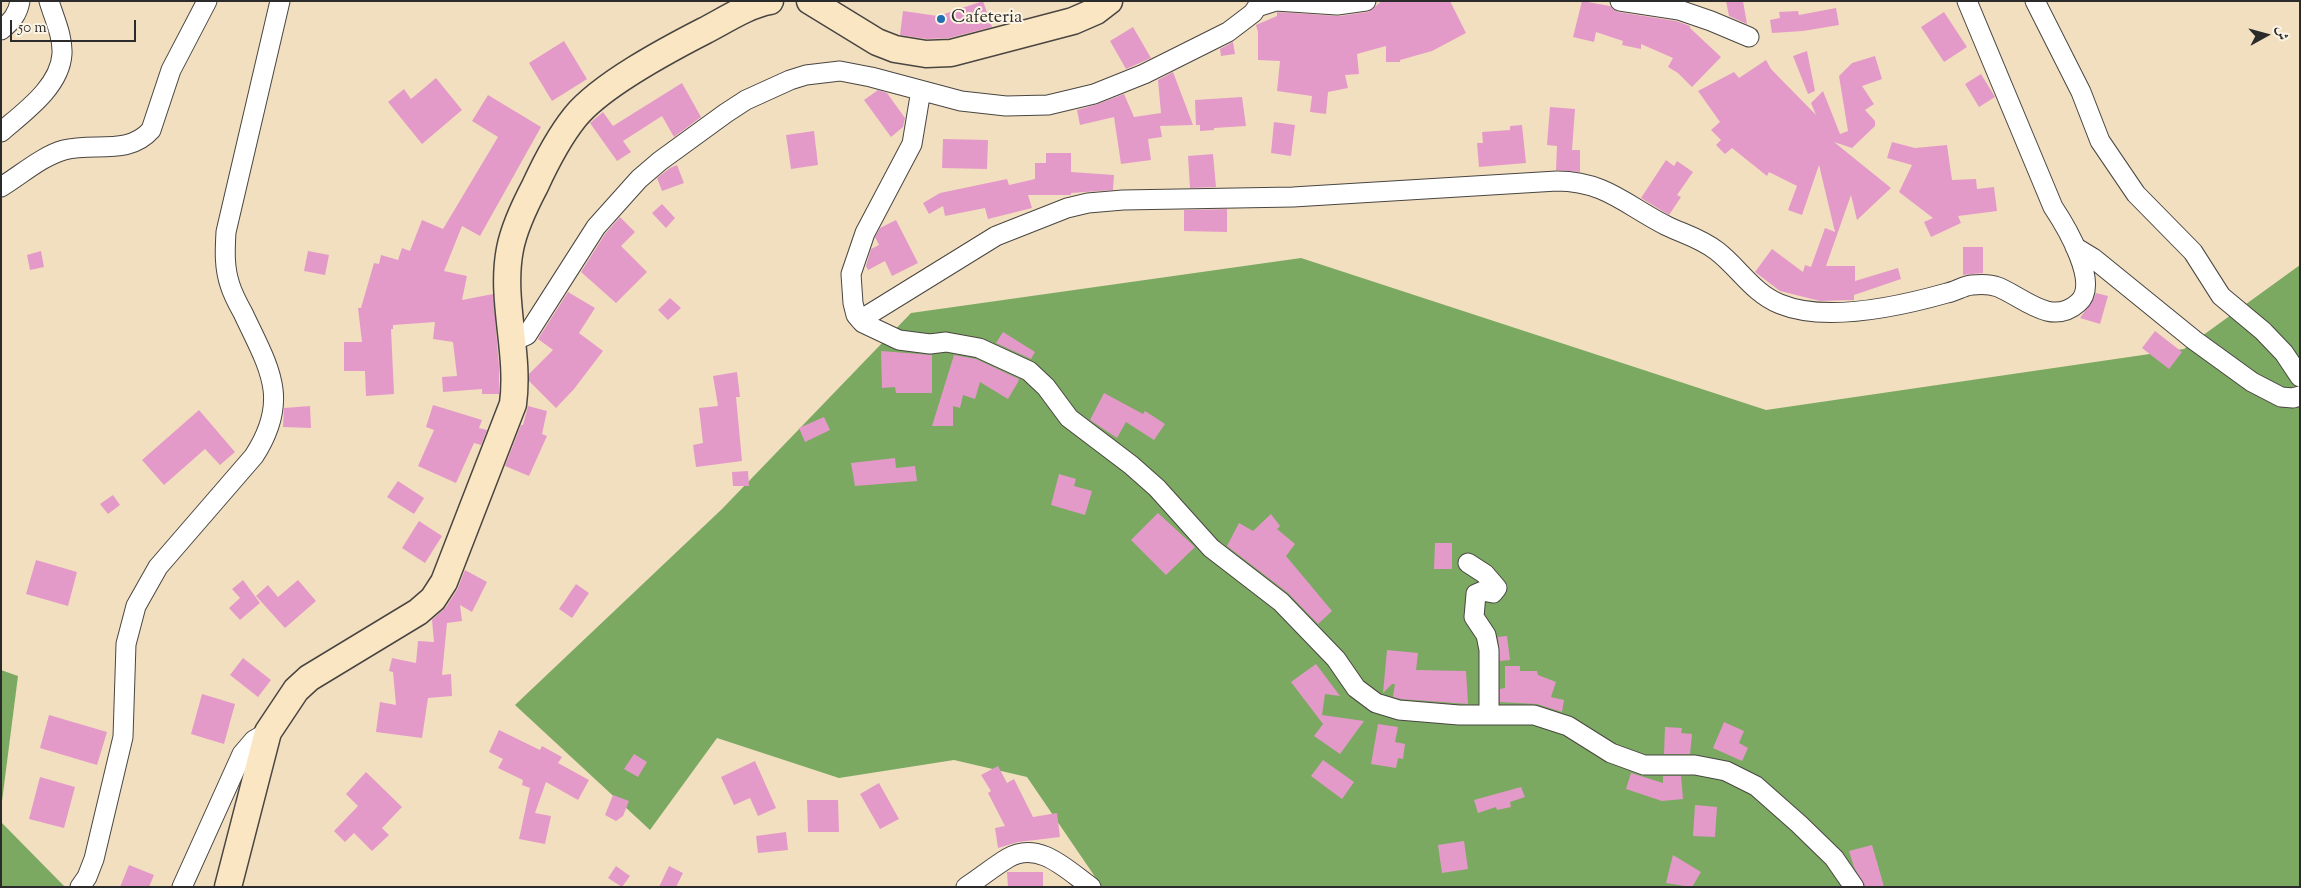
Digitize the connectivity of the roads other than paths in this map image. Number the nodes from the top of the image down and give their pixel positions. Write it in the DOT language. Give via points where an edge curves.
graph roads {
  1 [pos="20,1"];
  2 [pos="49,1"];
  3 [pos="207,1"];
  4 [pos="280,1"];
  5 [pos="770,1"];
  6 [pos="810,1"];
  7 [pos="1109,1"];
  8 [pos="1366,1"];
  9 [pos="1620,1"];
  10 [pos="1967,1"];
  11 [pos="2035,1"];
  12 [pos="1,30"];
  13 [pos="1749,37"];
  14 [pos="920,90"];
  15 [pos="1,132"];
  16 [pos="1,187"];
  17 [pos="2075,247"];
  18 [pos="860,320"];
  19 [pos="513,341"];
  20 [pos="2300,377"];
  21 [pos="2300,396"];
  22 [pos="1468,563"];
  23 [pos="1488,714"];
  24 [pos="268,732"];
  25 [pos="80,887"];
  26 [pos="182,887"];
  27 [pos="228,887"];
  28 [pos="966,887"];
  29 [pos="1091,887"];
  30 [pos="1854,887"];
  1 -- 12 [label="street" via="12,21"];
  2 -- 15 [label="street" via="62,54 57,74 42,94"];
  3 -- 16 [label="street" via="171,70 150,130 144,138 123,146 77,148 52,154"];
  4 -- 25 [label="street" via="226,232 224,253 230,288 270,369 274,394 272,418 254,456 158,567 136,606 126,644 124,737 94,859 88,877"];
  5 -- 19 [label="main road" via="662,54 594,98 575,116 530,196 510,248 508,291"];
  6 -- 7 [label="main road" via="877,42 913,53 939,54 1073,21"];
  8 -- 14 [label="street" via="1337,5 1276,1 1257,7 1241,24 1215,39 1144,74 1065,102 1022,106 981,104"];
  9 -- 13 [label="street" via="1679,10"];
  10 -- 17 [label="street" via="2053,207"];
  11 -- 20 [label="street" via="2081,92 2100,142 2136,194 2193,252 2221,296 2284,353"];
  14 -- 18 [label="street" via="912,144 865,233 851,274 853,303"];
  14 -- 19 [label="street" via="856,73 824,72 790,80 746,100 660,161 616,202 596,227 527,335"];
  17 -- 18 [label="street" via="2084,274 2084,292 2079,302 2064,310 2046,311 2000,288 1980,284 1869,310 1837,313 1793,309 1770,299 1707,244 1651,217 1604,189 1572,181 1293,197 1106,200 1067,208 996,236"];
  17 -- 21 [label="street" via="2252,382 2280,397"];
  18 -- 23 [label="street" via="899,340 930,344 946,342 979,348 1029,371 1046,387 1069,418 1131,465 1157,488 1211,548 1281,602 1369,699 1399,710"];
  19 -- 24 [label="main road" via="516,385 513,404 444,582 434,599 309,678 296,690"];
  22 -- 23 [label="street" via="1485,574 1497,588 1493,593 1483,591 1476,594 1473,607 1489,650"];
  23 -- 30 [label="street" via="1545,717 1568,726 1611,753 1644,765 1710,767 1742,777 1778,804 1834,858"];
  24 -- 26 [label="street" via="254,740 242,754"];
  24 -- 27 [label="main road"];
  28 -- 29 [label="street" via="1023,851 1052,859"];
}
